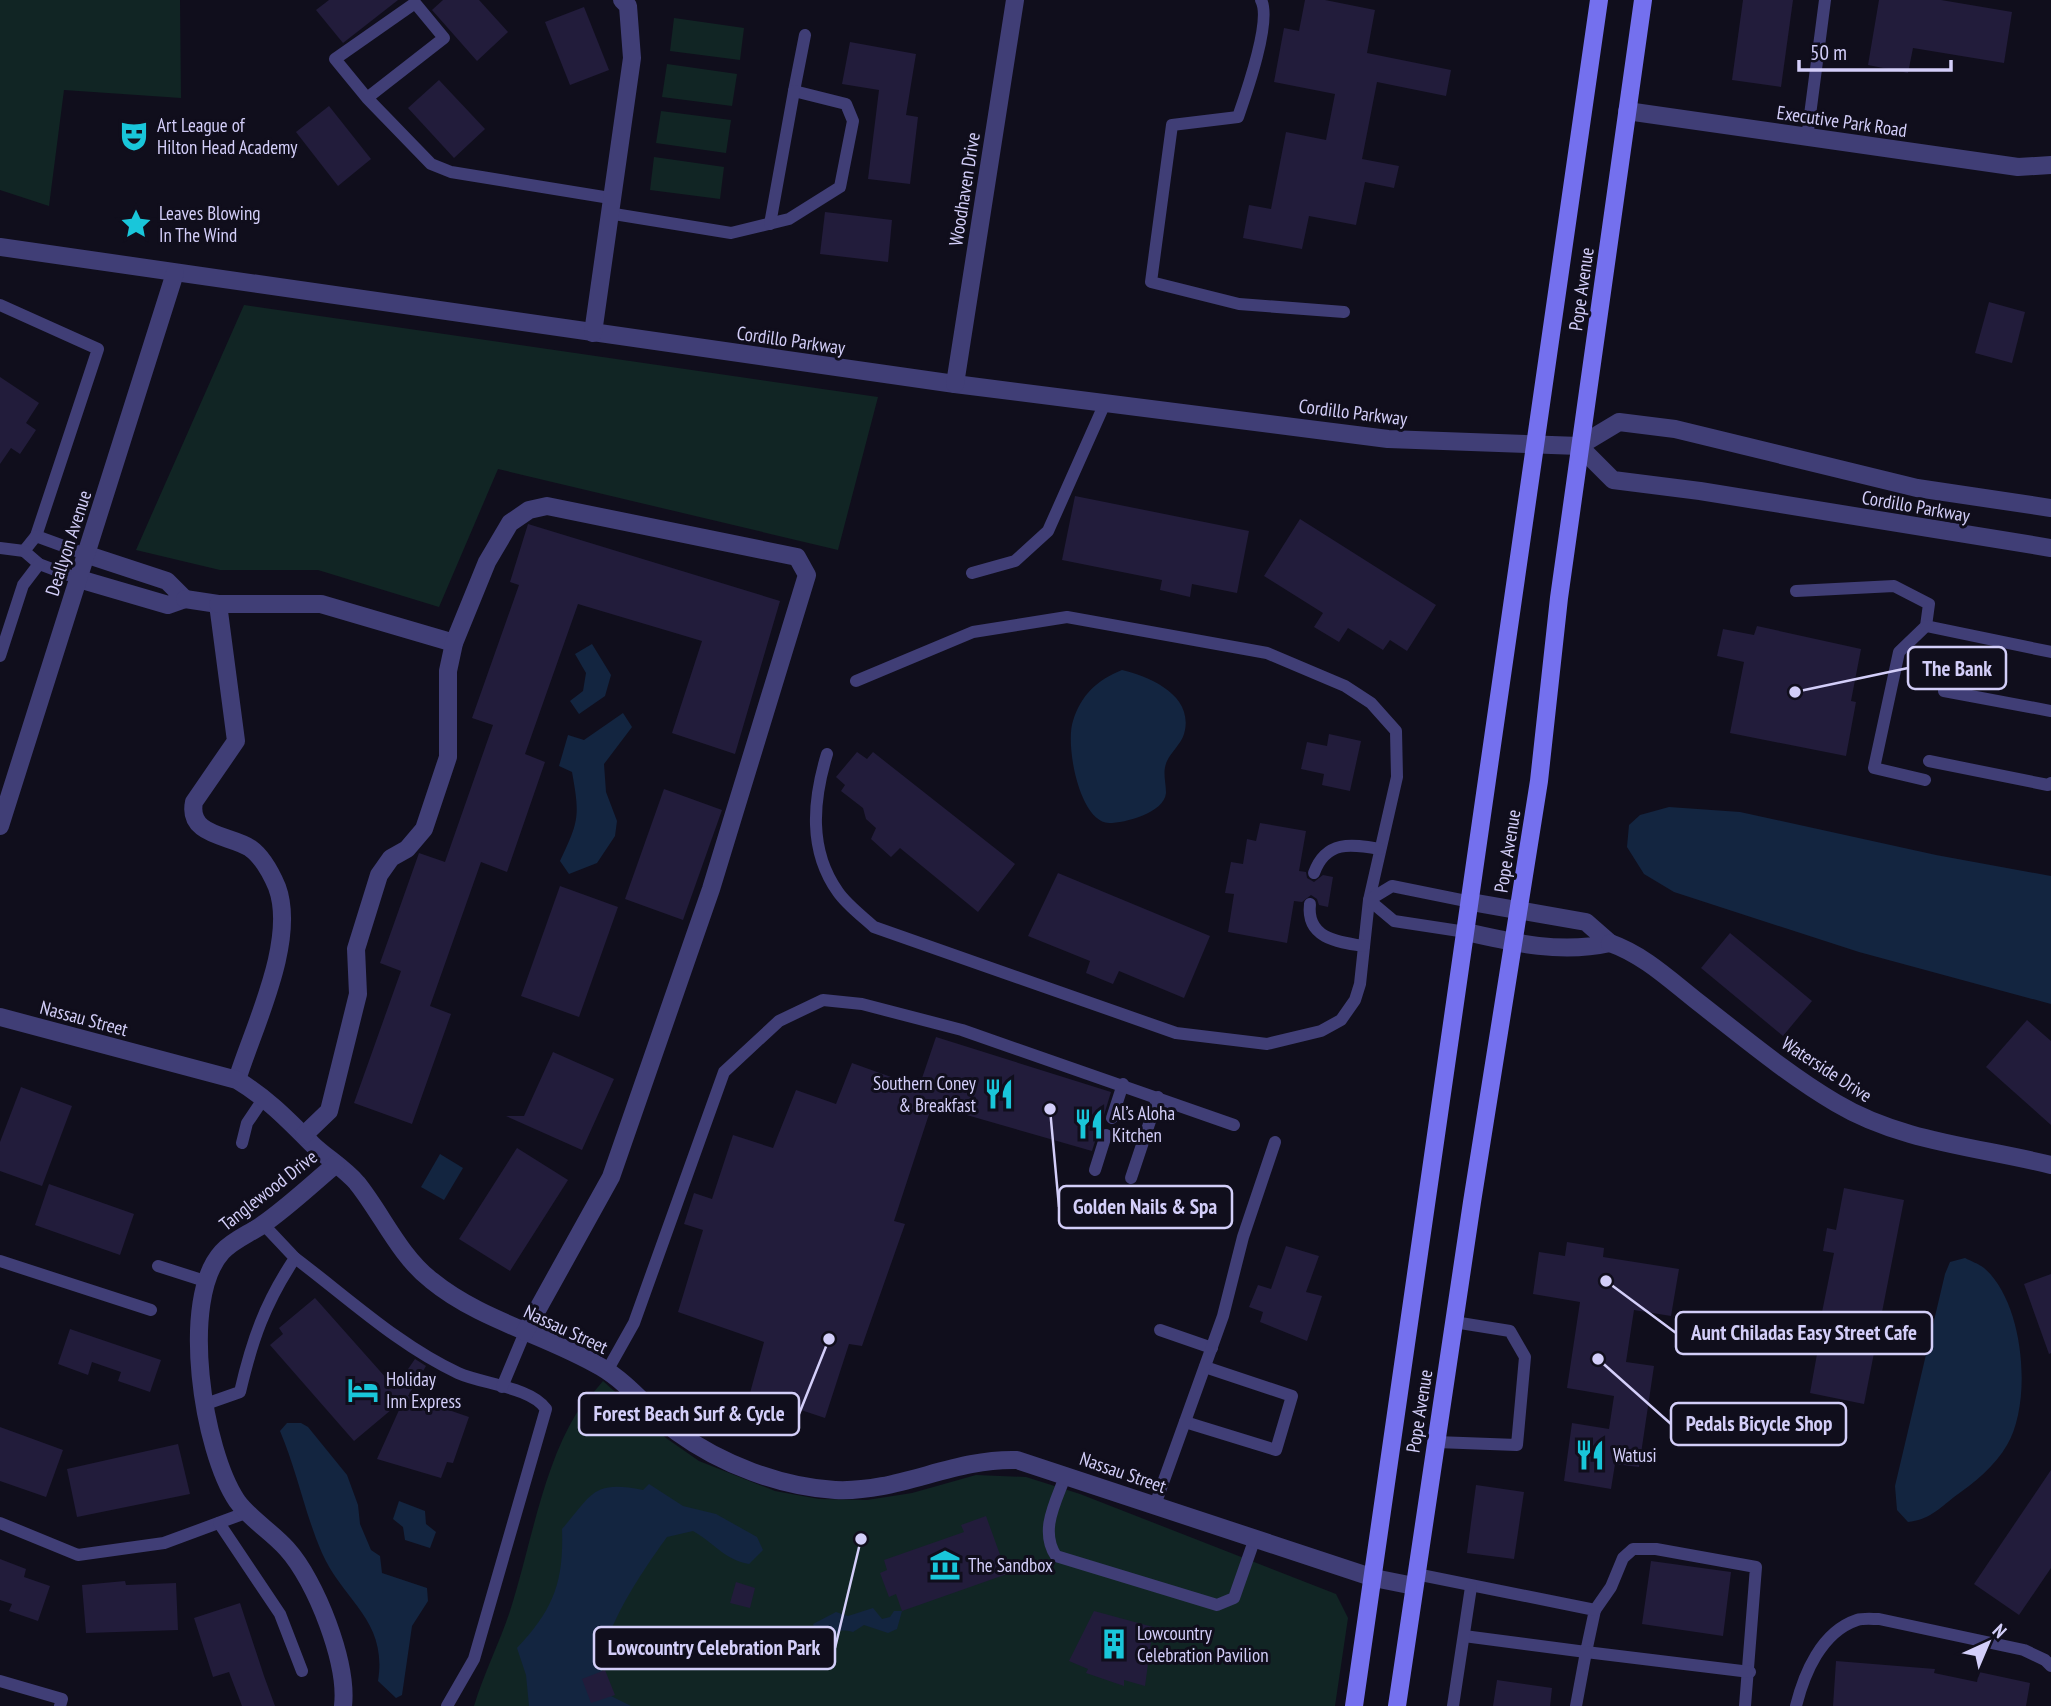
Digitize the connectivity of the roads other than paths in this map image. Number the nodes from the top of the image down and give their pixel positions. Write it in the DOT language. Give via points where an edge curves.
graph roads {
  1 [pos="622,0"];
  2 [pos="1014,0"];
  3 [pos="1261,0"];
  4 [pos="1599,0"];
  5 [pos="1643,0"];
  6 [pos="1825,0"];
  7 [pos="805,35"];
  8 [pos="794,91"];
  9 [pos="367,98"];
  10 [pos="1627,111"];
  11 [pos="1807,138"];
  12 [pos="2050,166"];
  13 [pos="609,206"];
  14 [pos="770,224"];
  15 [pos="0,247"];
  16 [pos="176,273"];
  17 [pos="0,305"];
  18 [pos="1344,312"];
  19 [pos="593,333"];
  20 [pos="955,384"];
  21 [pos="1105,403"];
  22 [pos="1534,445"];
  23 [pos="1579,446"];
  24 [pos="2051,509"];
  25 [pos="36,536"];
  26 [pos="0,548"];
  27 [pos="2051,548"];
  28 [pos="24,551"];
  29 [pos="88,555"];
  30 [pos="39,564"];
  31 [pos="972,573"];
  32 [pos="79,579"];
  33 [pos="1796,592"];
  34 [pos="186,599"];
  35 [pos="218,604"];
  36 [pos="1926,626"];
  37 [pos="454,643"];
  38 [pos="2051,652"];
  39 [pos="0,656"];
  40 [pos="856,681"];
  41 [pos="1944,691"];
  42 [pos="2051,711"];
  43 [pos="827,754"];
  44 [pos="1929,761"];
  45 [pos="1925,780"];
  46 [pos="2051,783"];
  47 [pos="0,826"];
  48 [pos="1380,849"];
  49 [pos="1314,873"];
  50 [pos="1369,900"];
  51 [pos="1471,902"];
  52 [pos="1310,904"];
  53 [pos="1520,910"];
  54 [pos="1466,932"];
  55 [pos="1514,943"];
  56 [pos="1610,943"];
  57 [pos="1364,946"];
  58 [pos="0,1017"];
  59 [pos="237,1080"];
  60 [pos="1123,1084"];
  61 [pos="1158,1097"];
  62 [pos="264,1098"];
  63 [pos="1112,1118"];
  64 [pos="1234,1125"];
  65 [pos="304,1135"];
  66 [pos="1106,1135"];
  67 [pos="1275,1142"];
  68 [pos="242,1143"];
  69 [pos="336,1164"];
  70 [pos="2051,1165"];
  71 [pos="1095,1170"];
  72 [pos="1131,1178"];
  73 [pos="263,1224"];
  74 [pos="295,1258"];
  75 [pos="0,1261"];
  76 [pos="158,1266"];
  77 [pos="208,1282"];
  78 [pos="151,1310"];
  79 [pos="1454,1322"];
  80 [pos="1160,1330"];
  81 [pos="526,1332"];
  82 [pos="1212,1348"];
  83 [pos="1205,1367"];
  84 [pos="607,1371"];
  85 [pos="502,1387"];
  86 [pos="203,1405"];
  87 [pos="1185,1422"];
  88 [pos="1436,1442"];
  89 [pos="1066,1474"];
  90 [pos="1155,1505"];
  91 [pos="248,1512"];
  92 [pos="219,1522"];
  93 [pos="0,1523"];
  94 [pos="1255,1538"];
  95 [pos="1374,1578"];
  96 [pos="1415,1580"];
  97 [pos="1471,1587"];
  98 [pos="1595,1609"];
  99 [pos="1464,1636"];
  100 [pos="1586,1652"];
  101 [pos="2051,1666"];
  102 [pos="302,1671"];
  103 [pos="1750,1672"];
  104 [pos="0,1681"];
  105 [pos="61,1703"];
  106 [pos="343,1706"];
  107 [pos="447,1706"];
  108 [pos="1354,1706"];
  109 [pos="1397,1706"];
  110 [pos="1453,1706"];
  111 [pos="1577,1706"];
  112 [pos="1745,1706"];
  113 [pos="1796,1706"];
  1 -- 13 [label="street" via="628,6 632,58"];
  2 -- 20 [label="street, Woodhaven Drive"];
  3 -- 18 [label="lane" via="1263,20 1238,117 1172,125 1151,282 1239,304"];
  4 -- 22 [label="main road, Pope Avenue"];
  5 -- 10 [label="main road, Pope Avenue"];
  6 -- 11 [label="lane"];
  7 -- 8 [label="lane"];
  8 -- 14 [label="lane"];
  8 -- 14 [label="lane" via="846,104 853,121 841,187 789,219"];
  9 -- 9 [label="lane" via="335,58 415,3 444,38"];
  9 -- 13 [label="lane" via="431,164"];
  10 -- 11 [label="street, Executive Park Road"];
  10 -- 23 [label="main road, Pope Avenue"];
  11 -- 12 [label="street, Executive Park Road" via="2018,167"];
  13 -- 14 [label="lane" via="731,233"];
  13 -- 19 [label="street"];
  15 -- 16 [label="street, Cordillo Parkway"];
  16 -- 19 [label="street, Cordillo Parkway"];
  16 -- 29 [label="street, Deallyon Avenue"];
  17 -- 25 [label="lane" via="98,349"];
  19 -- 20 [label="street, Cordillo Parkway"];
  20 -- 21 [label="street, Cordillo Parkway"];
  21 -- 22 [label="street, Cordillo Parkway" via="1388,439"];
  21 -- 31 [label="lane" via="1048,531 1015,561"];
  22 -- 23 [label="street, Cordillo Parkway"];
  22 -- 51 [label="main road, Pope Avenue"];
  23 -- 24 [label="street, Cordillo Parkway" via="1619,422 1675,429 1917,488"];
  23 -- 27 [label="street, Cordillo Parkway" via="1613,480"];
  23 -- 53 [label="main road, Pope Avenue"];
  25 -- 28 [label="lane"];
  25 -- 29 [label="lane"];
  26 -- 28 [label="lane"];
  28 -- 30 [label="lane"];
  29 -- 32 [label="street, Deallyon Avenue"];
  29 -- 34 [label="street" via="167,581"];
  30 -- 32 [label="lane"];
  30 -- 39 [label="lane" via="23,585"];
  32 -- 34 [label="street" via="168,605"];
  32 -- 47 [label="street, Deallyon Avenue"];
  33 -- 36 [label="lane" via="1894,586 1929,604"];
  34 -- 35 [label="street"];
  35 -- 37 [label="street" via="321,604"];
  35 -- 59 [label="street" via="236,741 192,811 207,832 253,850 270,870 283,924"];
  36 -- 38 [label="lane"];
  36 -- 45 [label="lane" via="1899,652 1874,768"];
  37 -- 65 [label="street" via="448,671 448,757 424,829 379,874 356,949 358,993 329,1111"];
  37 -- 81 [label="street" via="487,562 510,523 529,510 548,506 797,557 807,575 711,889 611,1177"];
  40 -- 48 [label="lane" via="973,632 1067,617 1267,653 1345,686 1371,704 1396,731 1397,777"];
  41 -- 42 [label="lane"];
  43 -- 57 [label="lane" via="813,817 822,857 838,892 874,927 1049,990 1176,1033 1267,1044 1321,1031 1341,1020 1360,984"];
  44 -- 46 [label="lane"];
  48 -- 49 [label="lane" via="1338,845 1326,852"];
  48 -- 50 [label="lane"];
  50 -- 51 [label="lane" via="1392,886"];
  50 -- 54 [label="lane" via="1394,921"];
  50 -- 57 [label="lane"];
  51 -- 53 [label="street, Waterside Drive"];
  51 -- 54 [label="main road, Pope Avenue"];
  52 -- 57 [label="lane" via="1310,922 1318,933 1335,942"];
  53 -- 55 [label="main road, Pope Avenue"];
  53 -- 56 [label="street, Waterside Drive" via="1586,922"];
  54 -- 55 [label="street"];
  54 -- 95 [label="main road, Pope Avenue"];
  55 -- 56 [label="street" via="1582,949"];
  55 -- 79 [label="main road, Pope Avenue"];
  56 -- 70 [label="street, Waterside Drive" via="1645,960 1762,1051 1871,1123"];
  58 -- 59 [label="street, Nassau Street"];
  59 -- 62 [label="street, Nassau Street"];
  60 -- 61 [label="lane"];
  60 -- 63 [label="lane"];
  60 -- 84 [label="lane" via="961,1030 862,1003 823,1000 779,1021 724,1072 634,1323"];
  61 -- 64 [label="lane"];
  61 -- 72 [label="lane"];
  62 -- 65 [label="street, Nassau Street"];
  62 -- 68 [label="lane" via="247,1123"];
  65 -- 69 [label="street, Nassau Street"];
  66 -- 71 [label="lane"];
  67 -- 82 [label="lane"];
  69 -- 73 [label="street, Tanglewood Drive"];
  69 -- 81 [label="street, Nassau Street" via="356,1182 430,1280 477,1311"];
  73 -- 74 [label="lane"];
  73 -- 77 [label="street, Tanglewood Drive" via="221,1252"];
  74 -- 85 [label="lane" via="422,1353 459,1373"];
  74 -- 86 [label="lane" via="270,1296 252,1340 240,1392"];
  75 -- 78 [label="lane"];
  76 -- 77 [label="lane"];
  77 -- 86 [label="street, Tanglewood Drive" via="198,1335"];
  79 -- 88 [label="main road, Pope Avenue"];
  79 -- 88 [label="lane" via="1510,1331 1525,1357 1517,1445"];
  80 -- 82 [label="lane"];
  81 -- 84 [label="street, Nassau Street"];
  81 -- 85 [label="lane"];
  82 -- 83 [label="lane"];
  83 -- 87 [label="lane"];
  83 -- 87 [label="lane" via="1292,1396 1276,1450"];
  84 -- 89 [label="street, Nassau Street" via="677,1431 755,1473 832,1489 881,1489 973,1461 1025,1462"];
  85 -- 107 [label="lane" via="538,1399 546,1409 545,1418 474,1659"];
  86 -- 91 [label="street, Tanglewood Drive" via="222,1473"];
  87 -- 90 [label="lane"];
  88 -- 96 [label="main road, Pope Avenue"];
  89 -- 90 [label="street, Nassau Street"];
  89 -- 94 [label="lane" via="1048,1525 1048,1543 1056,1556 1217,1605 1234,1598"];
  90 -- 94 [label="street, Nassau Street"];
  91 -- 92 [label="lane"];
  91 -- 106 [label="street, Tanglewood Drive" via="288,1550 308,1581 343,1675"];
  92 -- 93 [label="lane" via="164,1543 78,1555"];
  92 -- 102 [label="lane" via="280,1614"];
  94 -- 95 [label="street, Nassau Street"];
  95 -- 96 [label="street, Nassau Street"];
  95 -- 108 [label="main road, Pope Avenue"];
  96 -- 97 [label="lane"];
  96 -- 109 [label="main road, Pope Avenue"];
  97 -- 98 [label="lane"];
  97 -- 99 [label="lane"];
  98 -- 100 [label="lane"];
  98 -- 103 [label="lane" via="1623,1558 1633,1549 1756,1567"];
  99 -- 100 [label="lane"];
  99 -- 110 [label="lane"];
  100 -- 103 [label="lane"];
  100 -- 111 [label="lane"];
  101 -- 113 [label="lane" via="2024,1650 1879,1619 1857,1620 1818,1651"];
  103 -- 112 [label="lane"];
  104 -- 105 [label="lane"];
}
